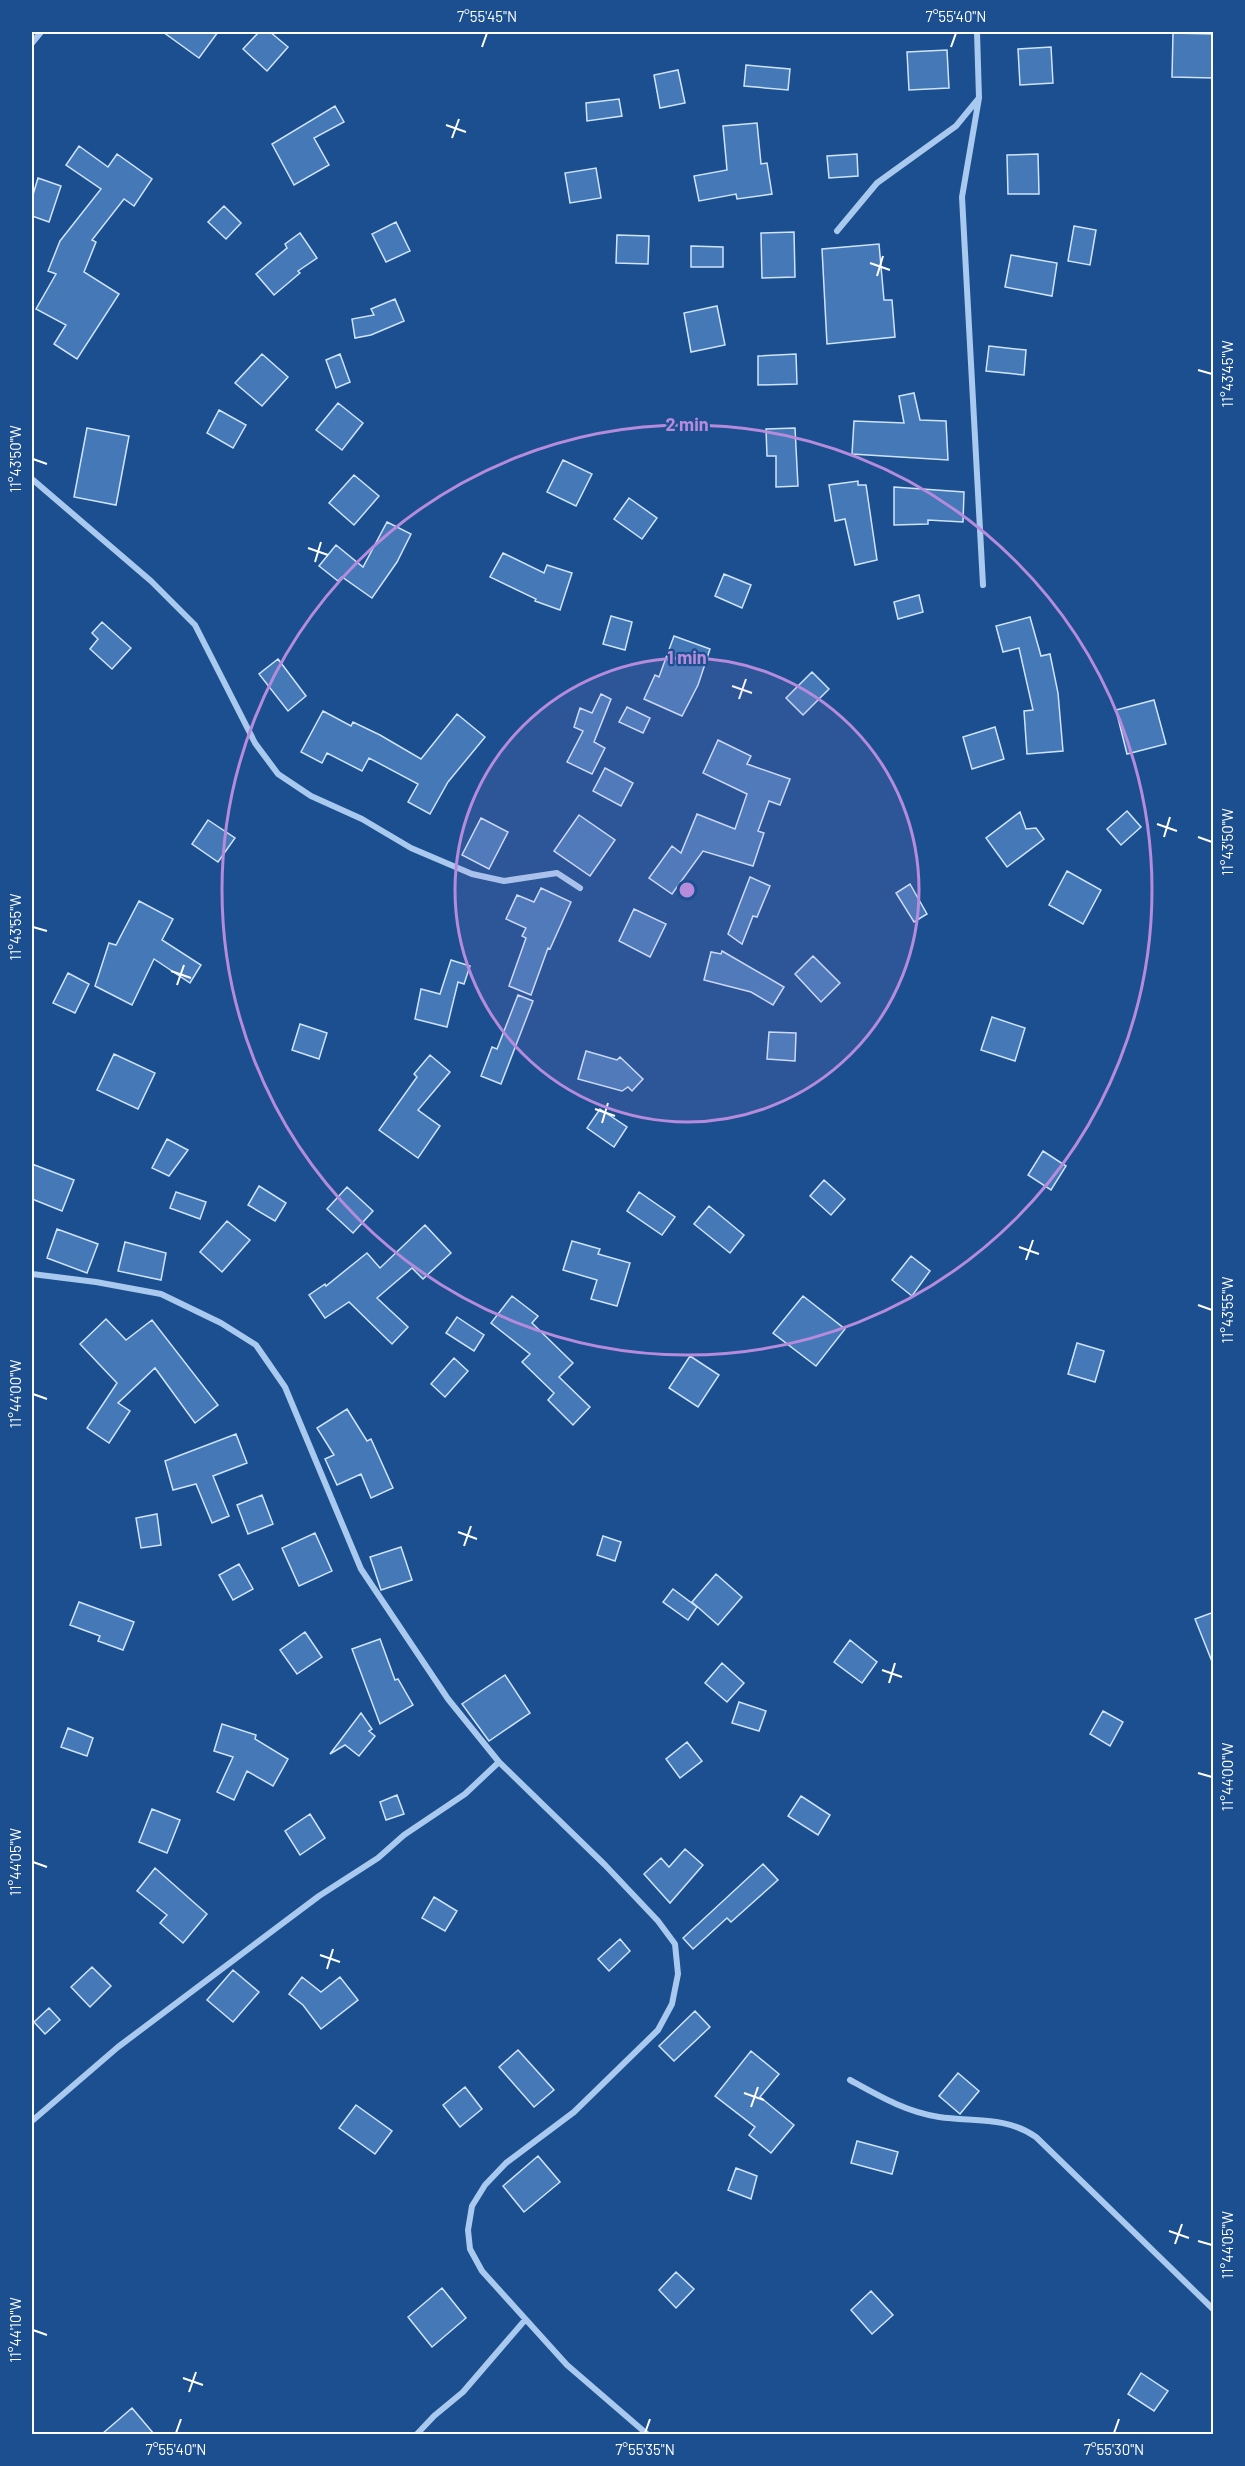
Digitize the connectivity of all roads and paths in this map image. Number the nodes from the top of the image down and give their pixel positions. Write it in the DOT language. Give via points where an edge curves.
graph roads {
  1 [pos="41,32"];
  2 [pos="976,32"];
  3 [pos="32,43"];
  4 [pos="978,98"];
  5 [pos="837,231"];
  6 [pos="32,479"];
  7 [pos="983,585"];
  8 [pos="580,888"];
  9 [pos="32,1274"];
  10 [pos="499,1762"];
  11 [pos="850,2080"];
  12 [pos="32,2121"];
  13 [pos="1214,2310"];
  14 [pos="525,2320"];
  15 [pos="417,2434"];
  16 [pos="647,2434"];
  1 -- 3 [label="street"];
  2 -- 4 [label="street"];
  4 -- 5 [label="street" via="956,126 877,183"];
  4 -- 7 [label="street" via="962,197"];
  6 -- 8 [label="street" via="151,581 195,625 255,743 278,774 310,796 362,819 411,848 472,874 504,881 557,873"];
  9 -- 10 [label="street" via="161,1294 256,1345 285,1387 361,1569 448,1699"];
  10 -- 12 [label="street" via="465,1794 222,1968"];
  10 -- 14 [label="street" via="658,1921 675,1944 678,1974 672,2004 658,2030 574,2112 506,2163 472,2206 470,2249 482,2271"];
  11 -- 13 [label="street" via="902,2108 939,2117 995,2120 1022,2127 1036,2136"];
  14 -- 15 [label="street" via="463,2392"];
  14 -- 16 [label="street" via="567,2365"];
}
